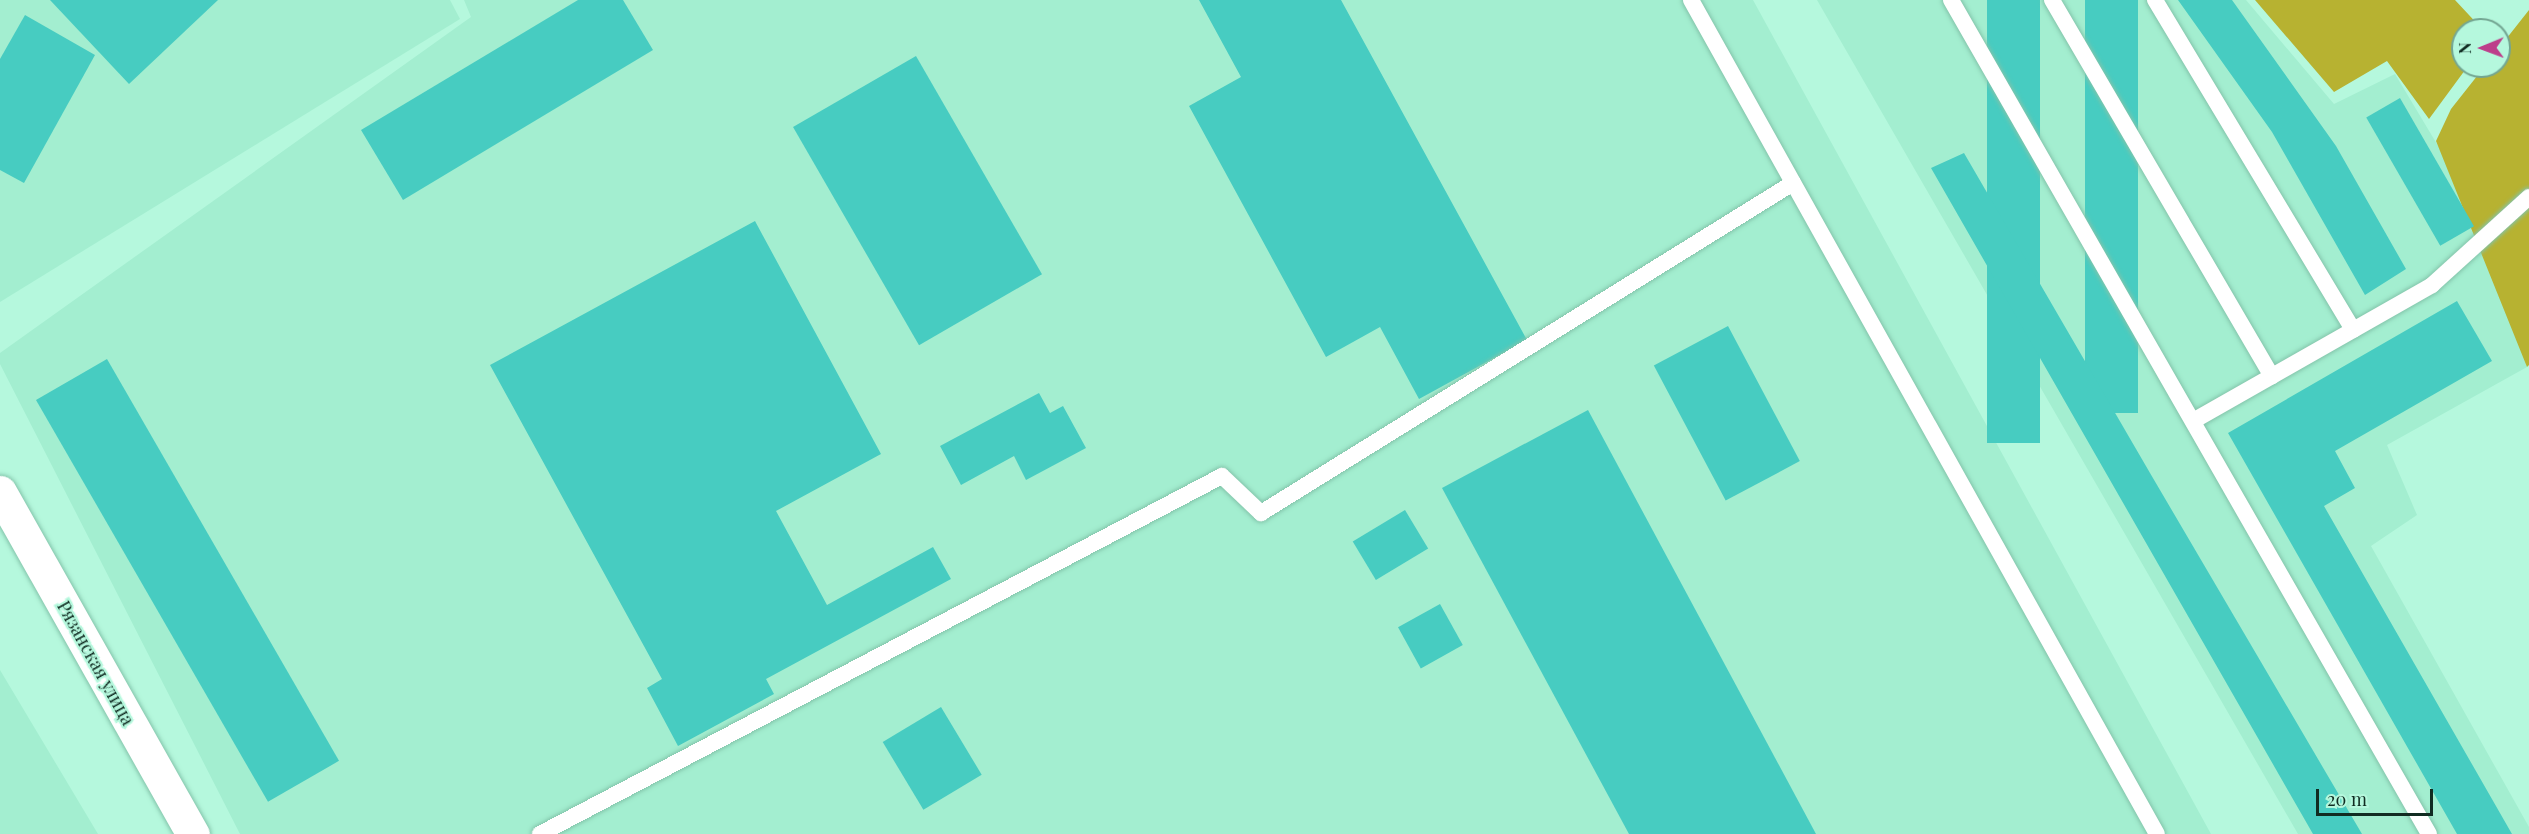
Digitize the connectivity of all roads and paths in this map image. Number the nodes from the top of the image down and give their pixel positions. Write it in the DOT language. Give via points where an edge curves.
graph roads {
  1 [pos="1691,0"];
  2 [pos="1951,0"];
  3 [pos="2052,0"];
  4 [pos="2155,0"];
  5 [pos="1793,183"];
  6 [pos="2529,197"];
  7 [pos="2353,330"];
  8 [pos="2272,376"];
  9 [pos="2193,421"];
  10 [pos="0,492"];
  11 [pos="193,834"];
  12 [pos="540,834"];
  13 [pos="2157,834"];
  14 [pos="2429,834"];
  1 -- 5 [label="lane"];
  2 -- 9 [label="lane"];
  3 -- 8 [label="lane"];
  4 -- 7 [label="lane"];
  5 -- 12 [label="lane" via="1261,513 1222,476"];
  5 -- 13 [label="lane"];
  6 -- 7 [label="lane" via="2432,285"];
  7 -- 8 [label="lane"];
  8 -- 9 [label="lane"];
  9 -- 14 [label="lane"];
  10 -- 11 [label="main road, Рязанская улица"];
}
